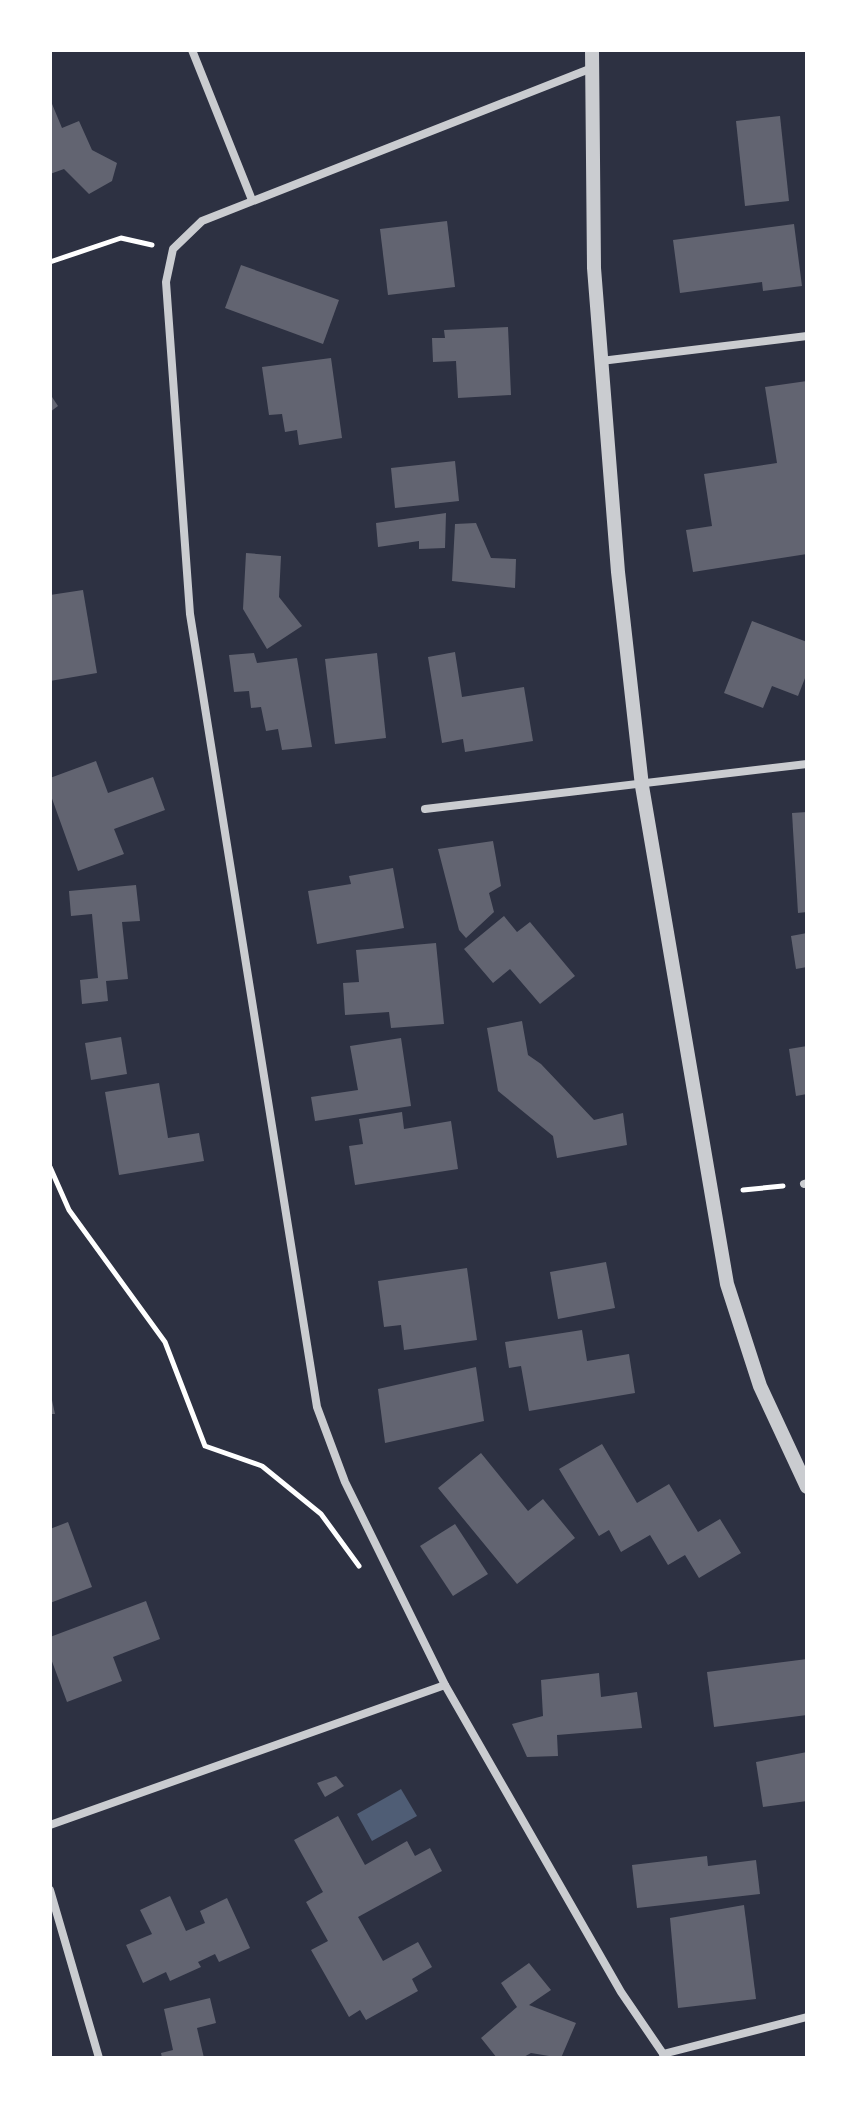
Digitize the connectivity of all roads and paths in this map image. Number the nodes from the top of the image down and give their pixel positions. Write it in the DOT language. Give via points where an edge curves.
graph roads {
  1 [pos="192,50"];
  2 [pos="592,50"];
  3 [pos="592,68"];
  4 [pos="252,200"];
  5 [pos="173,249"];
  6 [pos="50,262"];
  7 [pos="807,336"];
  8 [pos="601,361"];
  9 [pos="807,764"];
  10 [pos="642,786"];
  11 [pos="425,809"];
  12 [pos="50,1167"];
  13 [pos="806,1184"];
  14 [pos="743,1190"];
  15 [pos="807,1487"];
  16 [pos="365,1575"];
  17 [pos="445,1685"];
  18 [pos="50,1825"];
  19 [pos="50,1890"];
  20 [pos="807,2017"];
  21 [pos="665,2056"];
  22 [pos="99,2058"];
  1 -- 4 [label="street"];
  2 -- 3 [label="street"];
  3 -- 4 [label="street"];
  3 -- 8 [label="street" via="594,268"];
  4 -- 5 [label="street" via="202,221"];
  5 -- 6 [label="path" via="121,238"];
  5 -- 17 [label="street" via="166,282 168,332 190,614 317,1407 345,1482"];
  7 -- 8 [label="street"];
  8 -- 10 [label="street"];
  9 -- 10 [label="street"];
  10 -- 11 [label="street"];
  10 -- 15 [label="street" via="727,1284 760,1386"];
  12 -- 16 [label="path" via="69,1210 165,1342 205,1446 262,1466 321,1514"];
  13 -- 14 [label="path"];
  17 -- 18 [label="street"];
  17 -- 21 [label="street" via="621,1992"];
  19 -- 22 [label="street"];
  20 -- 21 [label="street"];
}
